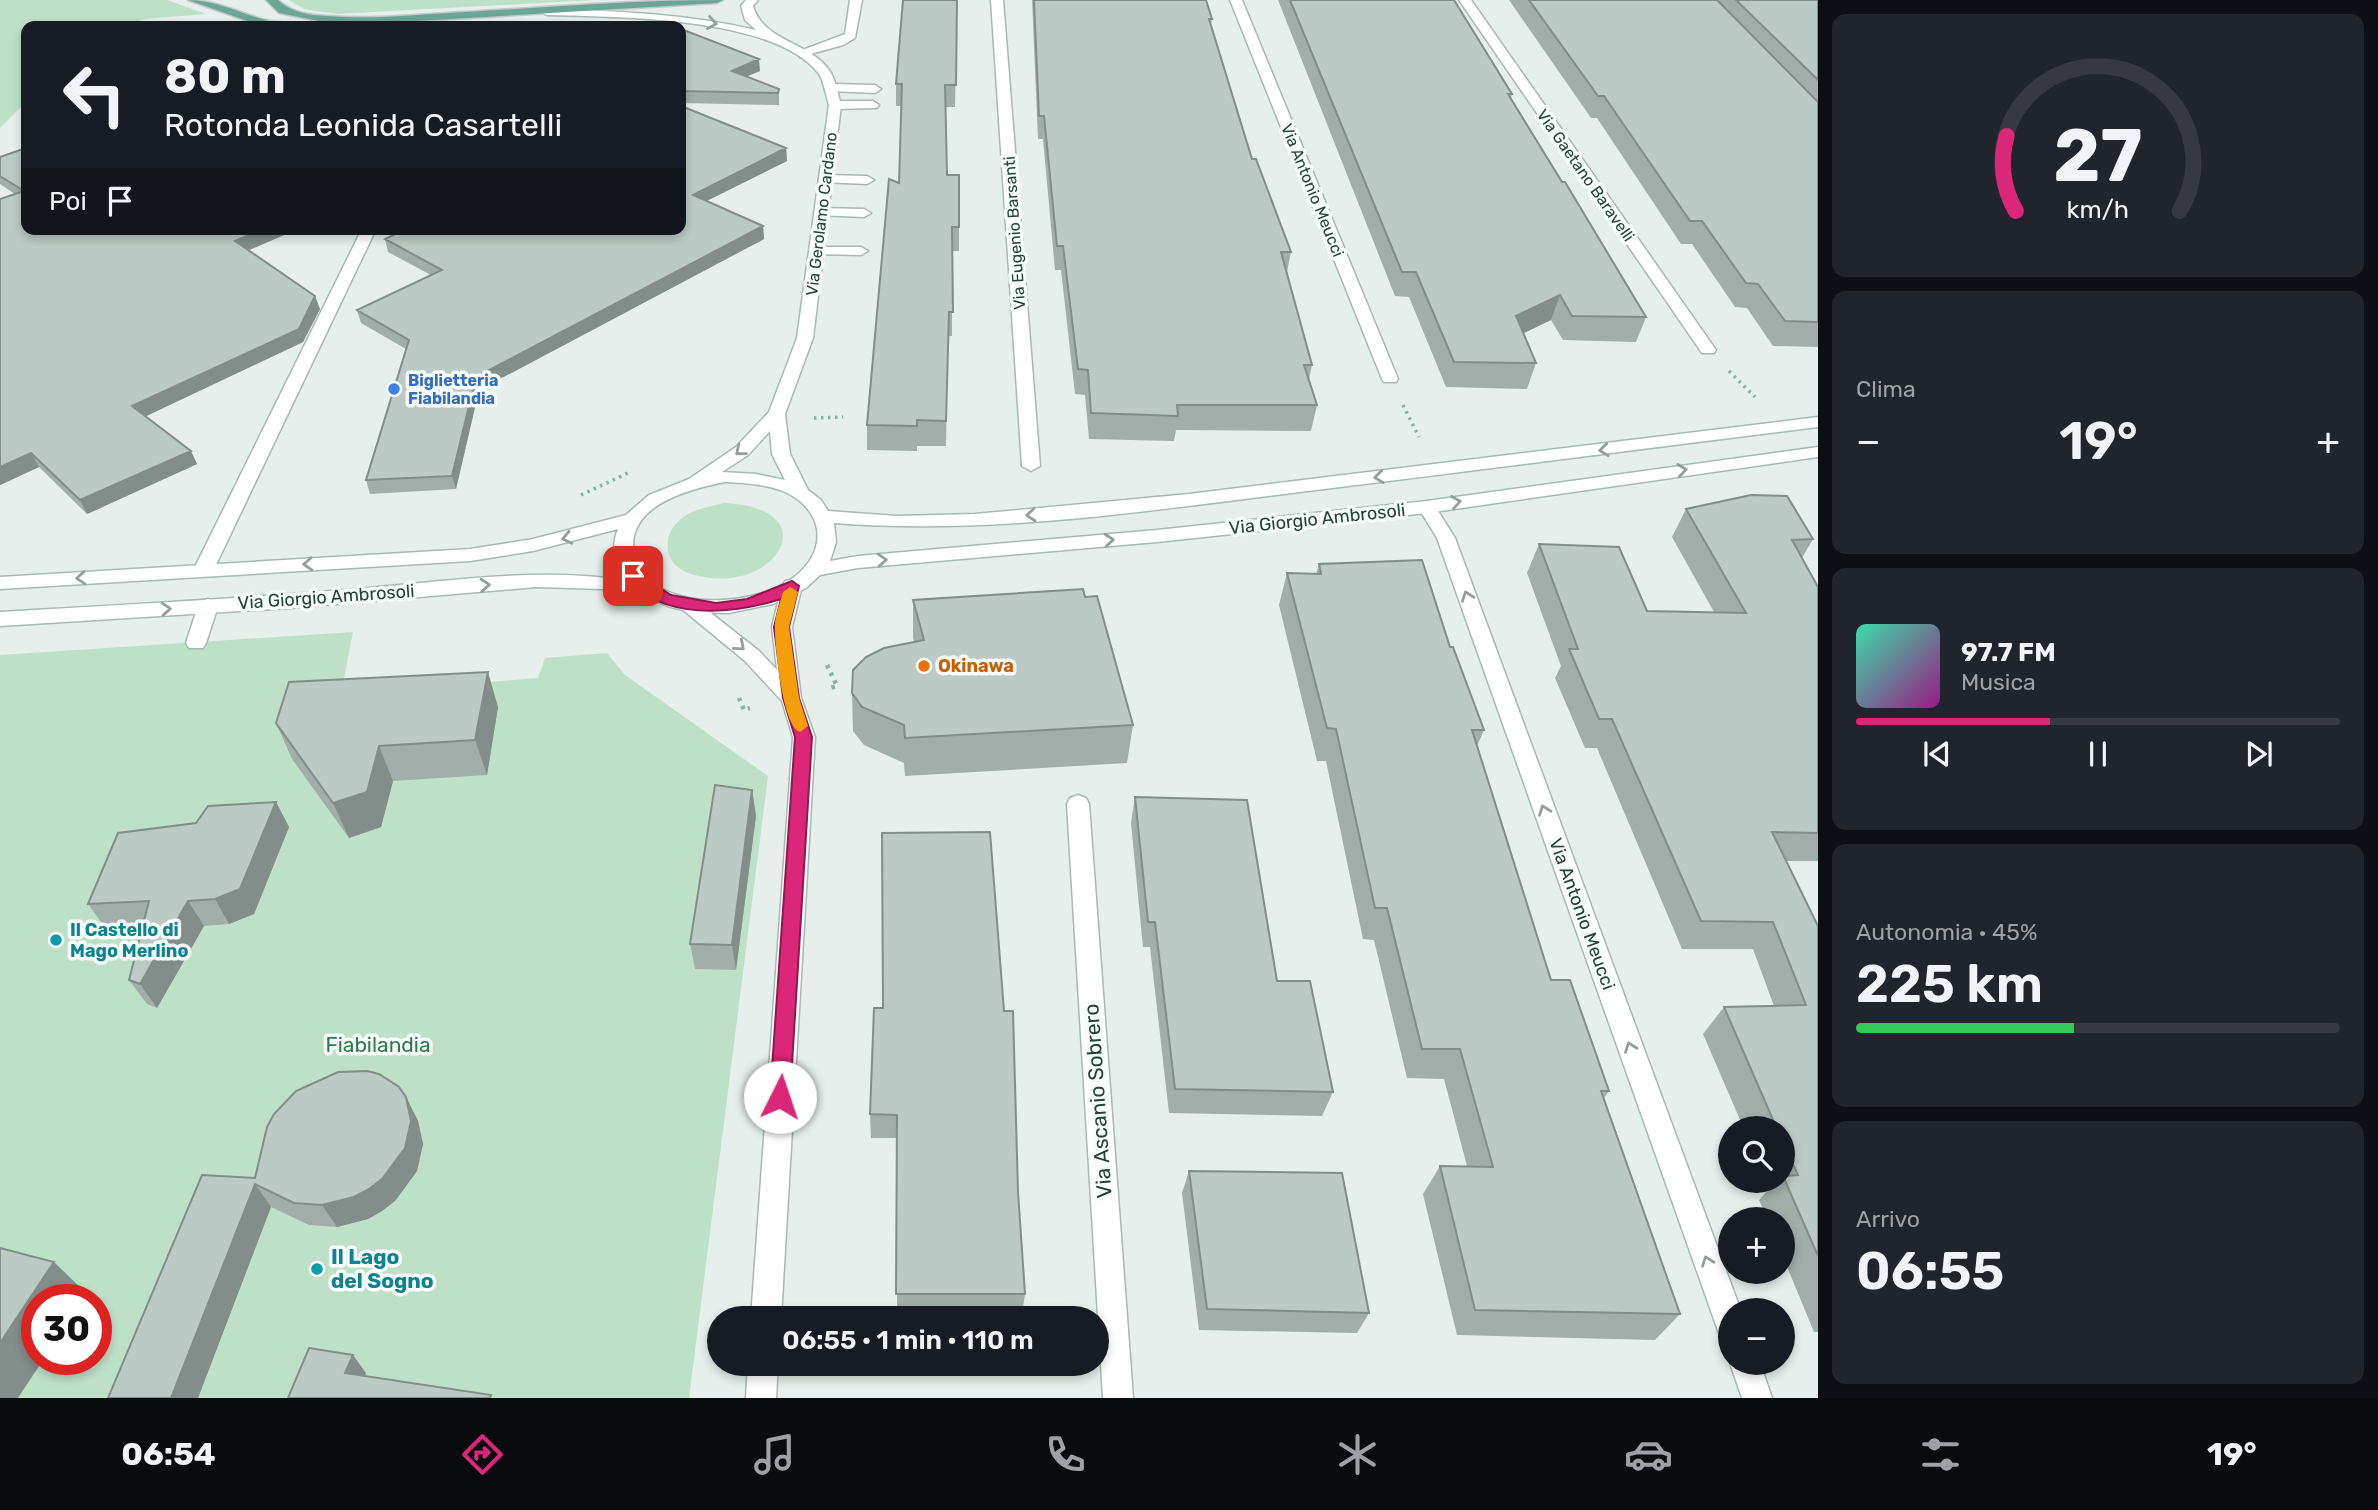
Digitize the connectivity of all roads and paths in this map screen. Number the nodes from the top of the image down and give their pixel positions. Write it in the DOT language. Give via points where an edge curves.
graph roads {
  1 [pos="194,0"];
  2 [pos="272,0"];
  3 [pos="717,0"];
  4 [pos="752,0"];
  5 [pos="856,0"];
  6 [pos="997,0"];
  7 [pos="1236,0"];
  8 [pos="1465,0"];
  9 [pos="547,12"];
  10 [pos="418,18"];
  11 [pos="258,21"];
  12 [pos="390,21"];
  13 [pos="774,39"];
  14 [pos="804,54"];
  15 [pos="834,88"];
  16 [pos="875,89"];
  17 [pos="835,105"];
  18 [pos="873,105"];
  19 [pos="826,179"];
  20 [pos="867,180"];
  21 [pos="821,212"];
  22 [pos="864,213"];
  23 [pos="366,235"];
  24 [pos="817,251"];
  25 [pos="861,251"];
  26 [pos="1708,350"];
  27 [pos="1390,379"];
  28 [pos="777,414"];
  29 [pos="843,417"];
  30 [pos="807,418"];
  31 [pos="1818,422"];
  32 [pos="1423,444"];
  33 [pos="1818,452"];
  34 [pos="1031,466"];
  35 [pos="634,470"];
  36 [pos="697,481"];
  37 [pos="801,494"];
  38 [pos="573,499"];
  39 [pos="1427,507"];
  40 [pos="822,516"];
  41 [pos="633,519"];
  42 [pos="205,569"];
  43 [pos="814,570"];
  44 [pos="0,583"];
  45 [pos="792,586"];
  46 [pos="651,591"];
  47 [pos="686,604"];
  48 [pos="208,606"];
  49 [pos="0,619"];
  50 [pos="196,643"];
  51 [pos="791,698"];
  52 [pos="1078,804"];
  53 [pos="1721,1298"];
  54 [pos="767,1306"];
  55 [pos="1749,1375"];
  56 [pos="762,1376"];
  57 [pos="761,1398"];
  58 [pos="1118,1398"];
  59 [pos="1757,1398"];
  1 -- 11 [label="main road"];
  2 -- 10 [label="main road" via="283,11 310,18"];
  3 -- 9 [label="main road"];
  4 -- 13 [label="main road" via="747,6 751,20"];
  5 -- 14 [label="main road" via="851,36"];
  6 -- 34 [label="main road, Via Eugenio Barsanti"];
  7 -- 27 [label="main road, Via Antonio Meucci"];
  8 -- 26 [label="main road, Via Gaetano Baravelli"];
  9 -- 10 [label="main road"];
  9 -- 13 [label="main road, one-way" via="684,19 739,27"];
  10 -- 12 [label="main road"];
  13 -- 14 [label="main road"];
  14 -- 15 [label="main road" via="824,71"];
  15 -- 16 [label="main road"];
  15 -- 17 [label="main road, Via Gerolamo Cardano"];
  17 -- 18 [label="main road"];
  17 -- 19 [label="main road, Via Gerolamo Cardano"];
  19 -- 20 [label="main road"];
  19 -- 21 [label="main road, Via Gerolamo Cardano"];
  21 -- 22 [label="main road"];
  21 -- 24 [label="main road, Via Gerolamo Cardano"];
  23 -- 42 [label="main road"];
  24 -- 25 [label="main road"];
  24 -- 28 [label="main road, Via Gerolamo Cardano" via="805,338"];
  27 -- 32 [label="path"];
  28 -- 36 [label="main road, Via Gerolamo Cardano, one-way" via="741,451"];
  28 -- 37 [label="main road, Via Gerolamo Cardano" via="781,454"];
  29 -- 30 [label="path"];
  31 -- 40 [label="main road, Via Giorgio Ambrosoli, one-way" via="1162,503 975,520 897,522"];
  39 -- 33 [label="main road, Via Giorgio Ambrosoli, one-way"];
  35 -- 38 [label="path"];
  36 -- 37 [label="main road" via="750,477 774,481"];
  36 -- 41 [label="main road" via="649,503"];
  37 -- 40 [label="main road"];
  43 -- 39 [label="main road, Via Giorgio Ambrosoli, one-way"];
  53 -- 39 [label="main road, Via Antonio Meucci, one-way" via="1446,538"];
  40 -- 43 [label="main road" via="828,540"];
  41 -- 42 [label="main road, Via Giorgio Ambrosoli, one-way" via="533,545 470,555"];
  41 -- 46 [label="main road" via="624,538 624,558 633,576"];
  42 -- 44 [label="main road, Via Giorgio Ambrosoli, one-way"];
  43 -- 45 [label="main road"];
  45 -- 47 [label="main road" via="747,604 716,608"];
  45 -- 51 [label="main road" via="782,627"];
  46 -- 47 [label="main road"];
  48 -- 46 [label="main road, Via Giorgio Ambrosoli, one-way" via="536,581 604,583"];
  47 -- 51 [label="main road, one-way" via="752,656"];
  49 -- 48 [label="main road, Via Giorgio Ambrosoli, one-way"];
  48 -- 50 [label="main road"];
  51 -- 54 [label="main road" via="804,737"];
  52 -- 58 [label="main road, Via Ascanio Sobrero"];
  55 -- 59 [label="main road"];
  56 -- 57 [label="main road"];
}
